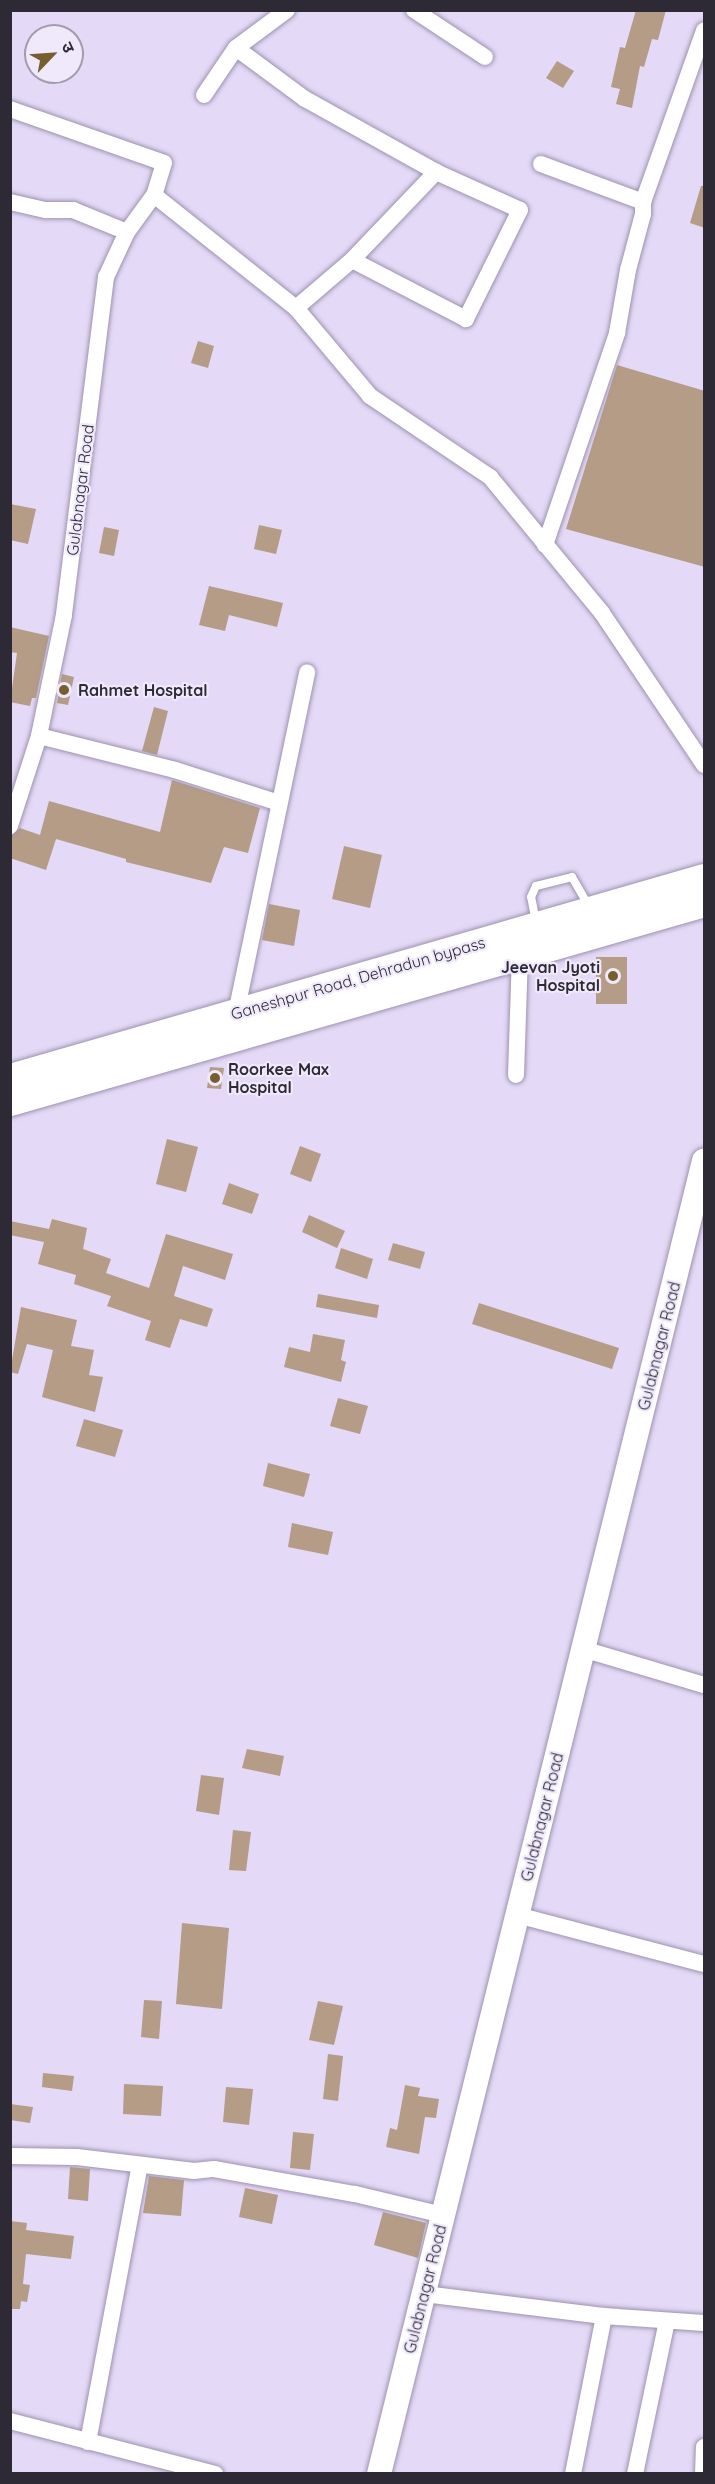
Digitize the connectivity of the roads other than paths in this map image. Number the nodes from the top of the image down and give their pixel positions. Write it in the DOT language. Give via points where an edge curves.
graph roads {
  1 [pos="287,10"];
  2 [pos="414,10"];
  3 [pos="705,30"];
  4 [pos="236,48"];
  5 [pos="485,57"];
  6 [pos="204,94"];
  7 [pos="10,109"];
  8 [pos="541,164"];
  9 [pos="436,172"];
  10 [pos="154,195"];
  11 [pos="10,202"];
  12 [pos="643,202"];
  13 [pos="127,232"];
  14 [pos="352,260"];
  15 [pos="296,308"];
  16 [pos="545,544"];
  17 [pos="307,672"];
  18 [pos="39,736"];
  19 [pos="705,765"];
  20 [pos="279,803"];
  21 [pos="10,826"];
  22 [pos="705,877"];
  23 [pos="705,903"];
  24 [pos="591,910"];
  25 [pos="537,926"];
  26 [pos="520,957"];
  27 [pos="236,1013"];
  28 [pos="516,1075"];
  29 [pos="10,1077"];
  30 [pos="10,1102"];
  31 [pos="705,1161"];
  32 [pos="583,1649"];
  33 [pos="705,1685"];
  34 [pos="517,1915"];
  35 [pos="705,1964"];
  36 [pos="10,2156"];
  37 [pos="140,2165"];
  38 [pos="443,2215"];
  39 [pos="424,2294"];
  40 [pos="604,2316"];
  41 [pos="668,2321"];
  42 [pos="705,2323"];
  43 [pos="10,2421"];
  44 [pos="88,2442"];
  45 [pos="705,2447"];
  46 [pos="171,2469"];
  47 [pos="215,2474"];
  48 [pos="379,2474"];
  49 [pos="573,2474"];
  50 [pos="635,2474"];
  51 [pos="703,2474"];
  1 -- 4 [label="street"];
  2 -- 5 [label="street"];
  3 -- 12 [label="street"];
  4 -- 6 [label="street"];
  4 -- 9 [label="street" via="305,99"];
  7 -- 10 [label="street, Gulabnagar Road" via="164,163"];
  8 -- 12 [label="street"];
  9 -- 14 [label="street"];
  9 -- 14 [label="street" via="520,210 466,319"];
  10 -- 13 [label="street, Gulabnagar Road"];
  10 -- 15 [label="street"];
  11 -- 13 [label="street" via="46,210 73,210"];
  12 -- 16 [label="street" via="644,214 628,270 617,333"];
  13 -- 18 [label="street, Gulabnagar Road" via="106,277 64,615"];
  14 -- 15 [label="street"];
  15 -- 16 [label="street" via="370,396 490,477"];
  16 -- 19 [label="street" via="602,613"];
  17 -- 20 [label="street"];
  18 -- 20 [label="street" via="175,770"];
  18 -- 21 [label="street, Gulabnagar Road"];
  20 -- 27 [label="street"];
  22 -- 24 [label="main road, Ganeshpur Road, Dehradun bypass"];
  23 -- 26 [label="main road"];
  24 -- 25 [label="main road, Ganeshpur Road, Dehradun bypass"];
  24 -- 25 [label="lane" via="576,880 548,882 532,890"];
  25 -- 27 [label="main road, Ganeshpur Road, Dehradun bypass"];
  26 -- 28 [label="street"];
  26 -- 30 [label="main road"];
  27 -- 29 [label="main road, Ganeshpur Road, Dehradun bypass"];
  31 -- 32 [label="main road, Gulabnagar Road"];
  32 -- 33 [label="street"];
  32 -- 34 [label="main road, Gulabnagar Road"];
  34 -- 35 [label="street"];
  34 -- 38 [label="main road, Gulabnagar Road"];
  36 -- 37 [label="street" via="76,2157"];
  37 -- 38 [label="street" via="194,2171 214,2169 355,2194"];
  37 -- 44 [label="street"];
  38 -- 39 [label="main road, Gulabnagar Road"];
  39 -- 40 [label="street"];
  39 -- 48 [label="main road, Gulabnagar Road"];
  40 -- 41 [label="street"];
  40 -- 49 [label="street"];
  41 -- 42 [label="street"];
  41 -- 50 [label="street"];
  43 -- 44 [label="street"];
  44 -- 46 [label="street"];
  45 -- 51 [label="street"];
  46 -- 47 [label="street"];
}
